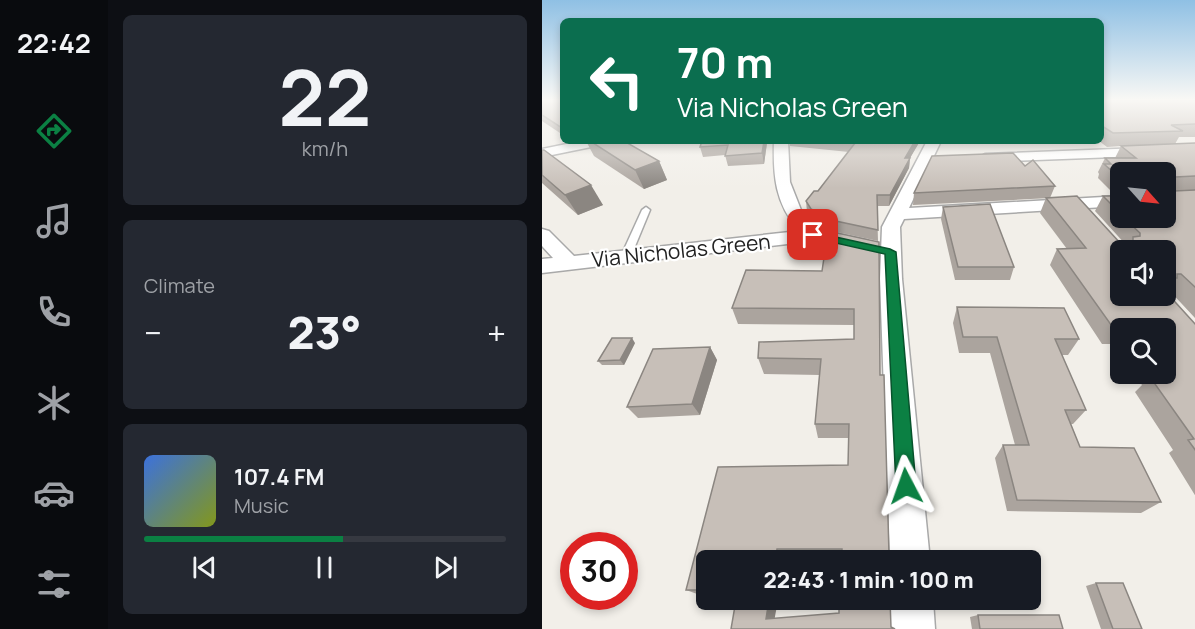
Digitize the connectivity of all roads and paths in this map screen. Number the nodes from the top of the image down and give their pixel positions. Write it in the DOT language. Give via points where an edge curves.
graph roads {
  1 [pos="586,144"];
  2 [pos="781,144"];
  3 [pos="933,144"];
  4 [pos="1196,150"];
  5 [pos="542,153"];
  6 [pos="966,159"];
  7 [pos="925,160"];
  8 [pos="943,160"];
  9 [pos="1110,201"];
  10 [pos="1075,203"];
  11 [pos="647,210"];
  12 [pos="896,214"];
  13 [pos="1090,221"];
  14 [pos="542,235"];
  15 [pos="813,235"];
  16 [pos="890,252"];
  17 [pos="626,256"];
  18 [pos="569,262"];
  19 [pos="542,266"];
  20 [pos="909,550"];
  21 [pos="912,610"];
  22 [pos="913,629"];
  1 -- 5 [label="street"];
  2 -- 15 [label="street" via="780,172 787,203"];
  3 -- 7 [label="street"];
  4 -- 6 [label="street"];
  7 -- 8 [label="street"];
  7 -- 12 [label="street"];
  9 -- 10 [label="street"];
  10 -- 12 [label="street"];
  10 -- 13 [label="street"];
  11 -- 17 [label="lane"];
  12 -- 16 [label="street"];
  14 -- 18 [label="street"];
  15 -- 16 [label="street, Via Nicholas Green"];
  15 -- 17 [label="street, Via Nicholas Green"];
  16 -- 20 [label="street"];
  17 -- 18 [label="street, Via Nicholas Green"];
  18 -- 19 [label="street, Via Nicholas Green"];
  21 -- 22 [label="street"];
}
